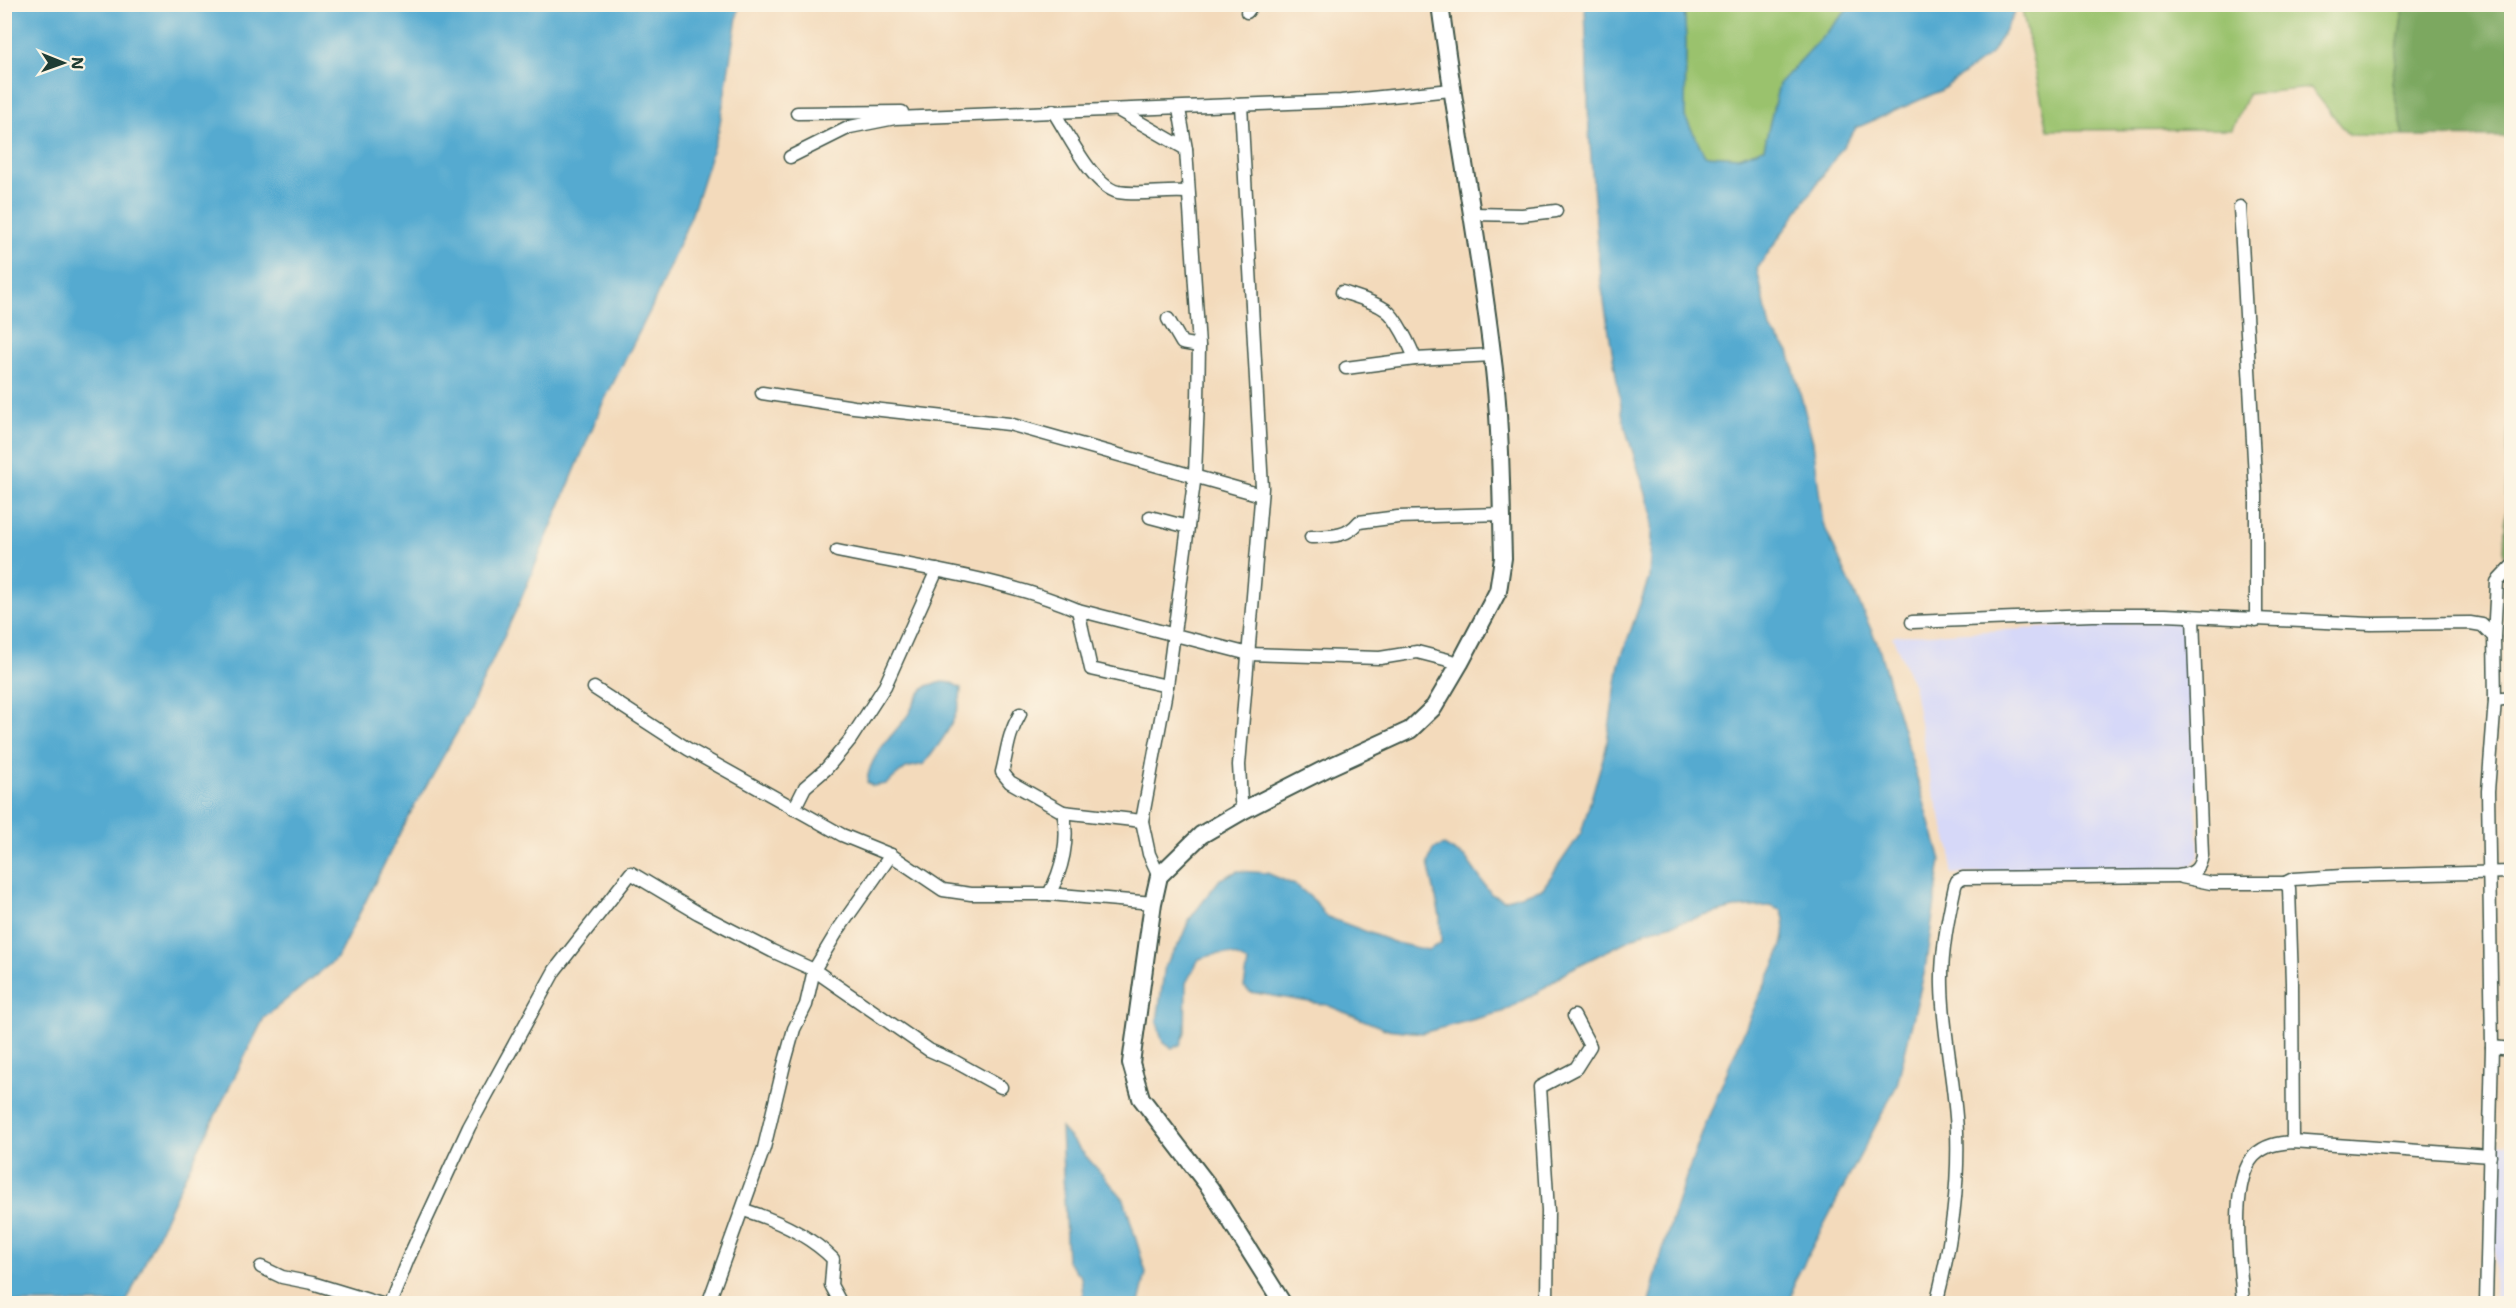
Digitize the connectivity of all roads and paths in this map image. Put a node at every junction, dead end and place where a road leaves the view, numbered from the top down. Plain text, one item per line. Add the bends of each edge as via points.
1 (1440, 4) edge
2 (1451, 90) junction
3 (1241, 105) junction
4 (1179, 109) junction
5 (1118, 110) junction
6 (1053, 111) junction
7 (797, 113) dead end
8 (948, 117) junction
9 (1186, 149) junction
10 (790, 157) dead end
11 (1187, 192) junction
12 (2240, 207) dead end
13 (1556, 212) dead end
14 (1473, 214) junction
15 (1342, 292) dead end
16 (1168, 319) dead end
17 (1198, 345) junction
18 (1493, 355) junction
19 (1415, 359) junction
20 (1346, 368) dead end
21 (762, 393) dead end
22 (1195, 475) junction
23 (1261, 495) junction
24 (1502, 514) junction
25 (1150, 517) dead end
26 (1188, 527) junction
27 (1311, 537) dead end
28 (837, 551) dead end
29 (2511, 566) edge
30 (937, 570) junction
31 (1078, 610) junction
32 (2193, 617) junction
33 (2256, 620) junction
34 (1912, 622) dead end
35 (1173, 633) junction
36 (2493, 637) junction
37 (1249, 654) junction
38 (1460, 663) junction
39 (1167, 686) junction
40 (594, 688) dead end
41 (2511, 698) edge
42 (2495, 700) junction
43 (1020, 714) dead end
44 (794, 809) junction
45 (1244, 810) junction
46 (1063, 813) junction
47 (1142, 822) junction
48 (891, 855) junction
49 (2491, 872) junction
50 (2511, 872) edge
51 (1159, 876) junction
52 (2178, 876) junction
53 (2285, 883) junction
54 (1049, 894) junction
55 (1152, 903) junction
56 (814, 970) junction
57 (1574, 1016) dead end
58 (2492, 1047) junction
59 (2511, 1048) edge
60 (1001, 1087) dead end
61 (2293, 1142) junction
62 (2490, 1156) junction
63 (744, 1210) junction
64 (261, 1267) dead end
65 (839, 1300) dead end
66 (381, 1304) edge
67 (390, 1304) edge
68 (708, 1304) edge
69 (1284, 1304) edge
70 (1547, 1304) edge
71 (1936, 1304) edge
72 (2243, 1304) edge
73 (2486, 1304) edge

1 - 2 main road
2 - 3 street via 1341,101
2 - 14 main road
3 - 4 street
3 - 23 street
4 - 5 street
4 - 9 street
5 - 6 street
5 - 9 street
6 - 8 street
6 - 11 street via 1092,175 1116,192
7 - 8 street via 896,111
8 - 10 street via 895,118 850,126
9 - 11 street
11 - 17 street
12 - 33 street via 2256,495
13 - 14 street
14 - 18 main road
15 - 19 street via 1388,311
16 - 17 street via 1182,343
17 - 22 street
18 - 19 street
18 - 24 main road
19 - 20 street
21 - 22 street via 1009,424
22 - 23 street
22 - 26 street
23 - 37 street
24 - 27 street via 1398,517 1359,522 1352,532 1339,536
24 - 38 main road via 1503,558 1498,591
25 - 26 street
26 - 35 street
28 - 30 street
29 - 36 street via 2497,582
30 - 31 street via 1052,599
30 - 44 street via 885,686 850,740 805,787
31 - 35 street
31 - 39 street via 1091,669
32 - 33 street
32 - 34 street via 2092,615
32 - 52 street via 2202,855 2194,872
33 - 36 street via 2470,623 2482,625
35 - 37 street
35 - 39 street
36 - 42 street
37 - 38 street via 1380,658 1417,652
37 - 45 street via 1239,765
38 - 45 main road via 1434,707 1410,730
39 - 47 street
40 - 44 street via 688,749
41 - 42 street
42 - 49 street via 2488,791
43 - 46 street via 1006,744 1002,772 1010,782
44 - 48 street via 842,836
45 - 51 main road via 1201,835
46 - 47 street
46 - 54 street via 1066,823 1062,862
47 - 51 street
48 - 54 street via 943,890
48 - 56 street
49 - 50 street
49 - 53 street via 2342,876
49 - 58 street
51 - 55 main road
52 - 53 street via 2211,883
52 - 71 street via 1957,881 1942,986 1954,1088 1958,1185
53 - 61 street via 2290,898
54 - 55 street
55 - 69 main road via 1131,1063 1141,1098 1210,1188
56 - 60 street via 929,1050
56 - 63 street
56 - 67 street via 698,914 631,873 555,970 469,1127
57 - 70 street via 1590,1046 1576,1068 1540,1087 1548,1211
58 - 59 street
58 - 62 street
61 - 62 street
61 - 72 street via 2264,1148 2254,1156 2242,1179 2238,1248
62 - 73 street
63 - 65 street via 771,1219 820,1246 833,1258 831,1285
63 - 68 street
64 - 66 street via 282,1277

